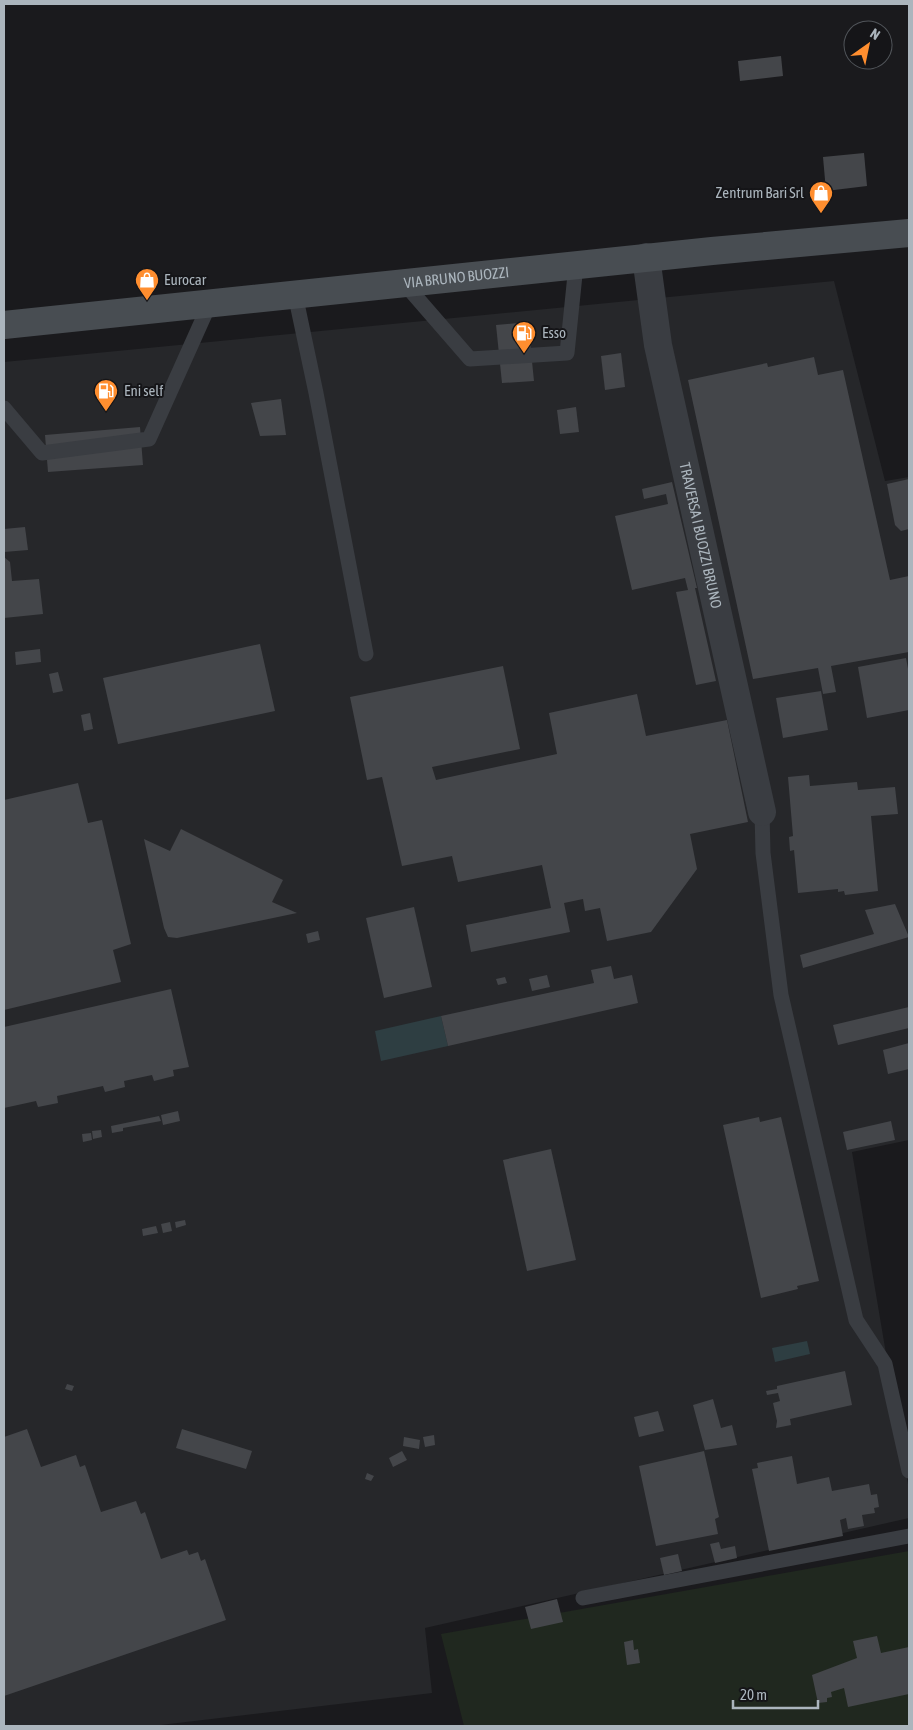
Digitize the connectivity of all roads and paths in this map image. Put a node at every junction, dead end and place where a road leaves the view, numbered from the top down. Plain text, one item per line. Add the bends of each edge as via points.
1 (909, 233) edge
2 (646, 257) junction
3 (576, 265) junction
4 (404, 283) junction
5 (295, 294) junction
6 (210, 303) junction
7 (4, 324) edge
8 (4, 408) edge
9 (366, 654) dead end
10 (762, 812) joint
11 (909, 1471) edge
12 (909, 1536) edge
13 (583, 1598) dead end

1 - 2 main road, VIA BRUNO BUOZZI
2 - 3 main road, VIA BRUNO BUOZZI
2 - 10 street, TRAVERSA I BUOZZI BRUNO via 658,346
3 - 4 main road, VIA BRUNO BUOZZI
3 - 4 lane via 567,352 470,359
4 - 5 main road, VIA BRUNO BUOZZI
5 - 6 main road, VIA BRUNO BUOZZI
5 - 9 lane
6 - 7 main road, VIA BRUNO BUOZZI
6 - 8 lane via 149,439 42,453
10 - 11 lane via 762,853 783,1004 856,1320 885,1364
12 - 13 lane

